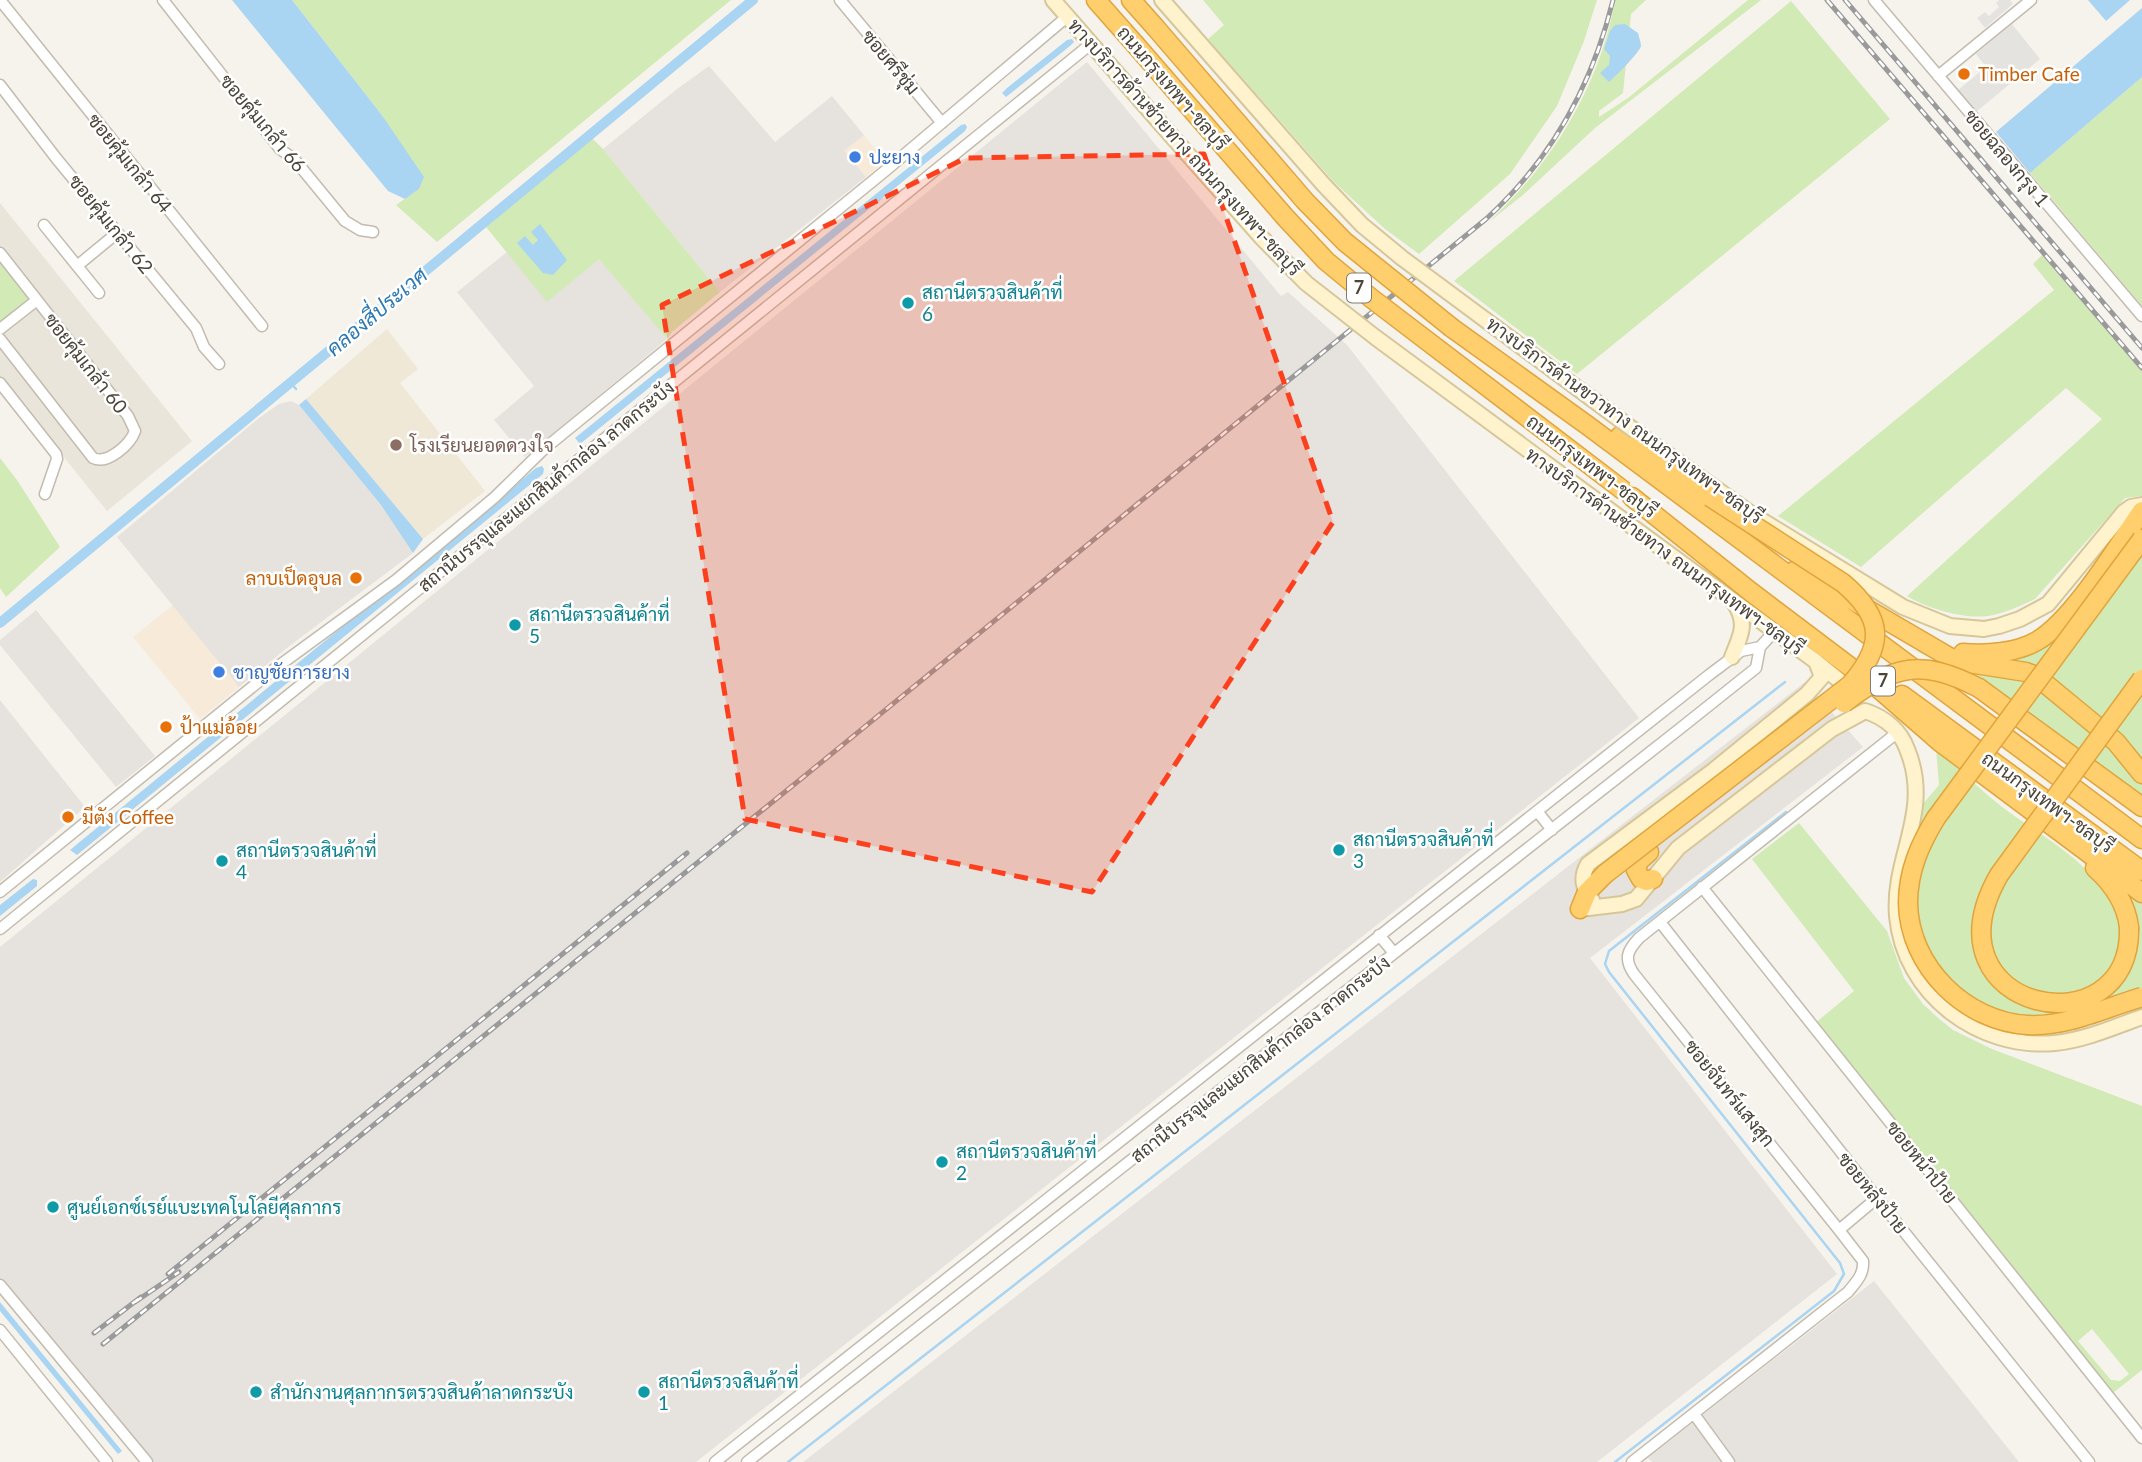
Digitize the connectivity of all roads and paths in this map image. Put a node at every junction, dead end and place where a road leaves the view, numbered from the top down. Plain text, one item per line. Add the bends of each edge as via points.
1 (0, 0) edge
2 (163, 0) edge
3 (840, 0) edge
4 (1053, 0) edge
5 (1096, 0) edge
6 (1131, 0) edge
7 (1162, 0) edge
8 (1891, 0) edge
9 (2031, 0) edge
10 (1877, 4) edge
11 (1068, 16) junction
12 (1092, 43) junction
13 (1938, 76) junction
14 (0, 85) edge
15 (942, 123) junction
16 (44, 225) dead end
17 (373, 232) dead end
18 (117, 233) junction
19 (0, 253) edge
20 (77, 266) junction
21 (99, 293) dead end
22 (37, 300) junction
23 (2142, 316) edge
24 (261, 326) dead end
25 (0, 330) edge
26 (0, 339) edge
27 (1501, 363) junction
28 (219, 365) dead end
29 (0, 383) edge
30 (45, 494) dead end
31 (1628, 494) junction
32 (2142, 505) edge
33 (2142, 512) edge
34 (2142, 539) edge
35 (1768, 561) junction
36 (1732, 599) junction
37 (1774, 632) junction
38 (1760, 647) junction
39 (1936, 647) junction
40 (1732, 657) junction
41 (1814, 660) junction
42 (2142, 679) edge
43 (1848, 719) junction
44 (1898, 732) junction
45 (1957, 755) junction
46 (2142, 774) edge
47 (2142, 807) edge
48 (1537, 811) junction
49 (1552, 830) junction
50 (2142, 839) edge
51 (2142, 871) edge
52 (1653, 879) junction
53 (1702, 887) junction
54 (0, 892) edge
55 (2142, 893) edge
56 (1584, 900) junction
57 (1660, 922) junction
58 (0, 929) edge
59 (1380, 935) junction
60 (1394, 953) junction
61 (2142, 997) edge
62 (2142, 1017) edge
63 (1877, 1198) junction
64 (1839, 1230) junction
65 (0, 1285) edge
66 (0, 1330) edge
67 (1694, 1414) junction
68 (2142, 1438) edge
69 (107, 1462) edge
70 (147, 1462) edge
71 (715, 1462) edge
72 (747, 1462) edge
73 (1632, 1462) edge
74 (1729, 1462) edge
75 (2089, 1462) edge

1 - 24 street, ซอยคุ้มเกล้า 64
2 - 17 street, ซอยคุ้มเกล้า 66 via 277,146 294,159 345,221
3 - 15 street, ซอยศรีชุ่ม
4 - 11 main road, ทางบริการด้านซ้ายทาง ถนนกรุงเทพฯ-ชลบุรี
5 - 31 highway, ถนนกรุงเทพฯ-ชลบุรี / 7, bridge via 1326,261
6 - 27 highway, ถนนกรุงเทพฯ-ชลบุรี / 7, bridge via 1345,242
7 - 32 main road, ทางบริการด้านขวาทาง ถนนกรุงเทพฯ-ชลบุรี, bridge via 1322,184 1402,258 1765,522 1903,607 1950,626 1984,629 2020,619 2056,597 2124,512
8 - 10 street
9 - 13 street
10 - 13 street, ซอยฉลองกรุง 1
11 - 12 main road, ทางบริการด้านซ้ายทาง ถนนกรุงเทพฯ-ชลบุรี
11 - 15 street, สถานีบรรจุและแยกสินค้ากล่อง ลาดกระบัง
12 - 36 main road, ทางบริการด้านซ้ายทาง ถนนกรุงเทพฯ-ชลบุรี, bridge via 1306,283
12 - 58 street, สถานีบรรจุและแยกสินค้ากล่อง ลาดกระบัง
13 - 23 street, ซอยฉลองกรุง 1
14 - 18 street, ซอยคุ้มเกล้า 62
15 - 54 street, สถานีบรรจุและแยกสินค้ากล่อง ลาดกระบัง via 552,442 396,580 272,670
16 - 20 street
18 - 20 street
18 - 28 street, ซอยคุ้มเกล้า 62 via 196,328
19 - 22 street, ซอยคุ้มเกล้า 60
20 - 21 street
22 - 25 street, ซอยคุ้มเกล้า 60
22 - 26 street, ซอยคุ้มเกล้า 60 via 128,416 135,431 132,438 108,459 93,458
27 - 35 highway, ถนนกรุงเทพฯ-ชลบุรี / 7
27 - 56 highway, bridge via 1574,404 1843,583 1861,599 1875,626 1875,648 1850,685 1605,874
29 - 30 street via 56,454
31 - 45 highway
31 - 51 highway, ถนนกรุงเทพฯ-ชลบุรี / 7
33 - 39 highway via 2090,586 2037,641 2004,652 1977,654
34 - 61 highway, bridge via 1936,818 1914,861 1908,903 1917,942 1932,971 1984,1015 2020,1025 2052,1024
35 - 39 highway via 1821,582
35 - 50 highway, ถนนกรุงเทพฯ-ชลบุรี / 7
36 - 37 main road, ทางบริการด้านซ้ายทาง ถนนกรุงเทพฯ-ชลบุรี
36 - 40 main road via 1743,628
37 - 38 street
37 - 41 main road, ทางบริการด้านซ้ายทาง ถนนกรุงเทพฯ-ชลบุรี
38 - 40 street, สถานีบรรจุและแยกสินค้ากล่อง ลาดกระบัง
38 - 49 street, สถานีบรรจุและแยกสินค้ากล่อง ลาดกระบัง via 1756,668
39 - 46 highway via 1956,661 2036,676 2116,741
40 - 48 street, สถานีบรรจุและแยกสินค้ากล่อง ลาดกระบัง
41 - 43 main road, ทางบริการด้านซ้ายทาง ถนนกรุงเทพฯ-ชลบุรี via 1854,699 1856,706
41 - 56 main road via 1822,672 1818,683 1714,770 1588,864 1583,873
42 - 45 highway, bridge via 1999,875 1981,924 1985,954 1997,976 2016,993 2055,1004 2085,999 2111,980 2129,947 2124,906 2104,876 1997,793
43 - 44 main road via 1865,711 1878,715
43 - 52 main road via 1678,848
44 - 53 street, ซอยจันทร์แสงสุก
44 - 62 main road via 1912,760 1917,797 1897,918 1907,954 1926,988 1960,1020 2016,1042 2068,1041
45 - 55 highway
47 - 52 highway, bridge via 1979,688 1953,674 1926,668 1894,672 1867,686 1649,852 1636,870 1641,879
48 - 49 street
48 - 59 street, สถานีบรรจุและแยกสินค้ากล่อง ลาดกระบัง
49 - 60 street, สถานีบรรจุและแยกสินค้ากล่อง ลาดกระบัง
52 - 56 main road via 1636,899 1622,904 1601,907
53 - 57 street, ซอยจันทร์แสงสุก
53 - 68 street, ซอยหน้าป้าย
57 - 63 street, ซอยหลังป้าย
57 - 64 street, ซอยจันทร์แสงสุก via 1630,948 1630,968
59 - 60 street
59 - 71 street, สถานีบรรจุและแยกสินค้ากล่อง ลาดกระบัง
60 - 72 street, สถานีบรรจุและแยกสินค้ากล่อง ลาดกระบัง
63 - 64 street
63 - 75 street, ซอยหลังป้าย
64 - 67 street, ซอยจันทร์แสงสุก via 1863,1262 1861,1276 1848,1292
65 - 70 street
66 - 69 street
67 - 73 street, ซอยจันทร์แสงสุก
67 - 74 street

